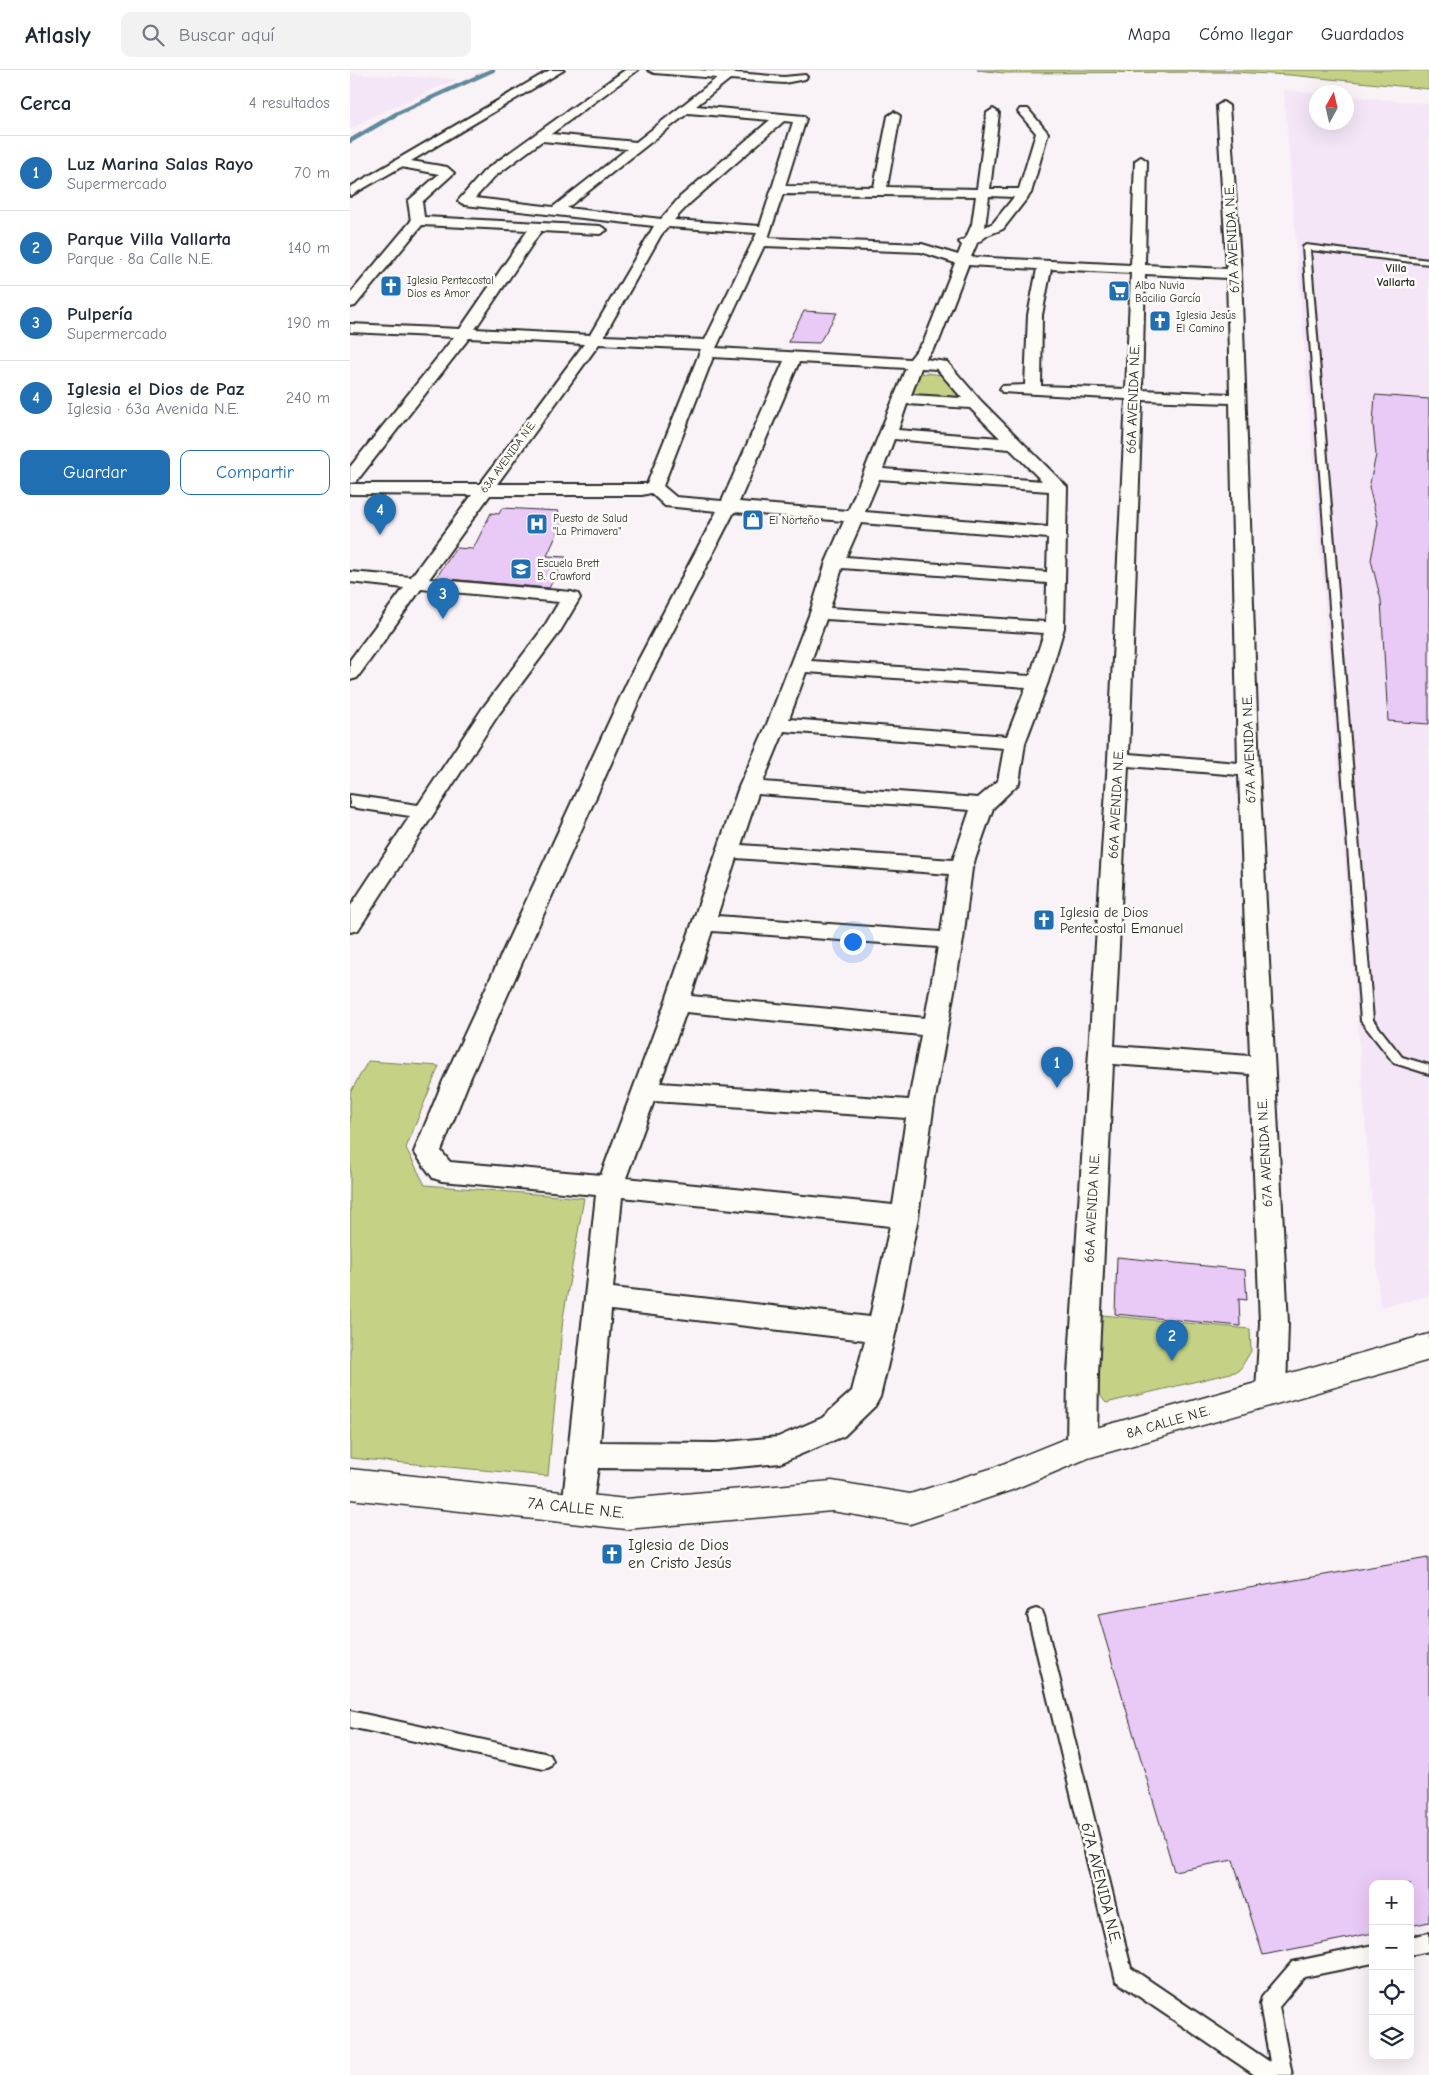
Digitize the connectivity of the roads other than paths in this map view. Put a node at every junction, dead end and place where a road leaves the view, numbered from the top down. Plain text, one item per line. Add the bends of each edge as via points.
1 (558, 70) edge
2 (632, 70) edge
3 (654, 70) edge
4 (726, 76) junction
5 (801, 76) dead end
6 (1223, 106) dead end
7 (687, 109) junction
8 (993, 112) dead end
9 (1024, 112) dead end
10 (894, 116) dead end
11 (780, 118) junction
12 (539, 137) junction
13 (638, 146) junction
14 (1141, 160) dead end
15 (398, 163) junction
16 (777, 190) junction
17 (880, 191) junction
18 (350, 192) edge
19 (983, 192) junction
20 (1024, 193) junction
21 (557, 210) junction
22 (418, 222) junction
23 (537, 227) junction
24 (660, 228) junction
25 (762, 236) junction
26 (922, 248) junction
27 (969, 254) junction
28 (1429, 262) edge
29 (1045, 266) junction
30 (1137, 271) junction
31 (1234, 274) junction
32 (350, 303) edge
33 (350, 328) edge
34 (465, 333) junction
35 (595, 339) junction
36 (931, 341) junction
37 (709, 349) junction
38 (793, 358) junction
39 (915, 363) junction
40 (942, 365) junction
41 (1008, 389) dead end
42 (1033, 390) junction
43 (1134, 395) junction
44 (900, 399) junction
45 (1239, 399) junction
46 (975, 404) junction
47 (887, 434) junction
48 (1013, 444) junction
49 (873, 473) junction
50 (350, 478) edge
51 (654, 487) junction
52 (1058, 487) junction
53 (350, 489) edge
54 (485, 489) junction
55 (728, 507) junction
56 (855, 516) junction
57 (1056, 533) junction
58 (835, 562) junction
59 (350, 577) edge
60 (1057, 578) junction
61 (418, 583) junction
62 (819, 613) junction
63 (1055, 628) junction
64 (799, 666) junction
65 (350, 674) edge
66 (1038, 682) junction
67 (777, 724) junction
68 (1015, 743) junction
69 (1118, 759) junction
70 (1249, 770) junction
71 (750, 787) junction
72 (350, 801) edge
73 (983, 805) junction
74 (424, 812) junction
75 (728, 850) junction
76 (961, 868) junction
77 (703, 923) junction
78 (350, 925) edge
79 (951, 940) junction
80 (678, 1003) junction
81 (936, 1028) junction
82 (1102, 1054) junction
83 (1261, 1066) junction
84 (1429, 1070) edge
85 (644, 1091) junction
86 (920, 1110) junction
87 (610, 1186) junction
88 (905, 1217) junction
89 (598, 1297) junction
90 (882, 1330) junction
91 (1429, 1347) edge
92 (1271, 1391) junction
93 (1082, 1446) junction
94 (584, 1455) junction
95 (350, 1484) edge
96 (576, 1509) junction
97 (910, 1509) joint
98 (1036, 1616) dead end
99 (350, 1719) edge
100 (544, 1761) dead end
101 (1429, 1942) edge
102 (1414, 1945) edge
103 (1369, 1955) edge
104 (1272, 2075) edge
105 (1282, 2075) edge

1 - 15 street
2 - 12 street
3 - 4 street
4 - 5 street via 784,80
4 - 7 street
6 - 31 street, 67A AVENIDA N.E.
7 - 11 street
7 - 13 street
8 - 19 street
9 - 20 street via 1042,133
10 - 17 street
11 - 16 street via 800,119
11 - 24 street, 63A AVENIDA N.E. via 685,200
12 - 13 street
12 - 21 street via 489,174 465,200
13 - 21 street
14 - 30 street, 66A AVENIDA N.E.
15 - 18 street
15 - 22 street via 448,173 415,201
16 - 17 street
16 - 25 street
17 - 19 street
19 - 20 street
19 - 27 street via 979,224
20 - 27 street via 998,226 983,232
21 - 24 street
22 - 23 street
22 - 32 street
23 - 24 street
23 - 34 street
24 - 25 street
24 - 35 street, 63A AVENIDA N.E.
25 - 26 street
25 - 37 street
26 - 27 street
26 - 27 street via 956,245
27 - 29 street via 987,262
27 - 36 street
28 - 84 lane via 1306,247 1368,1021 1398,1060
29 - 30 street
29 - 42 street via 1035,315
30 - 31 street
30 - 43 street, 66A AVENIDA N.E.
31 - 45 street, 67A AVENIDA N.E.
33 - 34 street
34 - 35 street
34 - 50 street
35 - 37 street
35 - 54 street, 63A AVENIDA N.E.
36 - 39 street
36 - 40 street
37 - 38 street
37 - 51 street
38 - 39 street
38 - 55 street
39 - 40 street
39 - 44 street
40 - 46 street
41 - 42 street
42 - 43 street
43 - 45 street
43 - 69 street, 66A AVENIDA N.E.
44 - 46 street
44 - 47 street
45 - 70 street, 67A AVENIDA N.E.
46 - 48 street
47 - 48 street
47 - 49 street
48 - 52 street
49 - 52 street
49 - 56 street
51 - 54 street via 642,490
51 - 55 street via 671,502
52 - 57 street
53 - 54 street
54 - 61 street, 63A AVENIDA N.E.
55 - 56 street
55 - 87 street via 641,674 426,1152 442,1171
56 - 57 street
56 - 58 street
57 - 60 street
58 - 60 street
58 - 62 street
59 - 61 street
60 - 63 street
61 - 65 street, 63A AVENIDA N.E.
61 - 74 street via 571,598
62 - 63 street
62 - 64 street
63 - 66 street
64 - 66 street
64 - 67 street
66 - 68 street
67 - 68 street
67 - 71 street
68 - 73 street via 1008,783
69 - 70 street
69 - 82 street, 66A AVENIDA N.E.
70 - 83 street, 67A AVENIDA N.E.
71 - 73 street
71 - 75 street
72 - 74 street
73 - 76 street
74 - 78 street
75 - 76 street
75 - 77 street
76 - 79 street
77 - 79 street
77 - 80 street
79 - 81 street
80 - 81 street
80 - 85 street
81 - 86 street
82 - 83 street
82 - 93 street, 66A AVENIDA N.E. via 1083,1374
83 - 92 street, 67A AVENIDA N.E. via 1274,1323
85 - 86 street
85 - 87 street
86 - 88 street
87 - 88 street
87 - 89 street
88 - 90 street
89 - 90 street
89 - 94 street
90 - 94 street via 865,1398 833,1427 780,1450 716,1456
91 - 92 street, 8A CALLE N.E.
92 - 93 street, 8A CALLE N.E.
93 - 97 street, 8A CALLE N.E. via 1000,1480
94 - 96 street
95 - 96 street, 7A CALLE N.E.
96 - 97 street, 7A CALLE N.E. via 626,1514 832,1496
98 - 104 lane, 67A AVENIDA N.E. via 1123,1974
99 - 100 lane
101 - 102 lane
103 - 105 lane via 1299,1969 1269,2004

